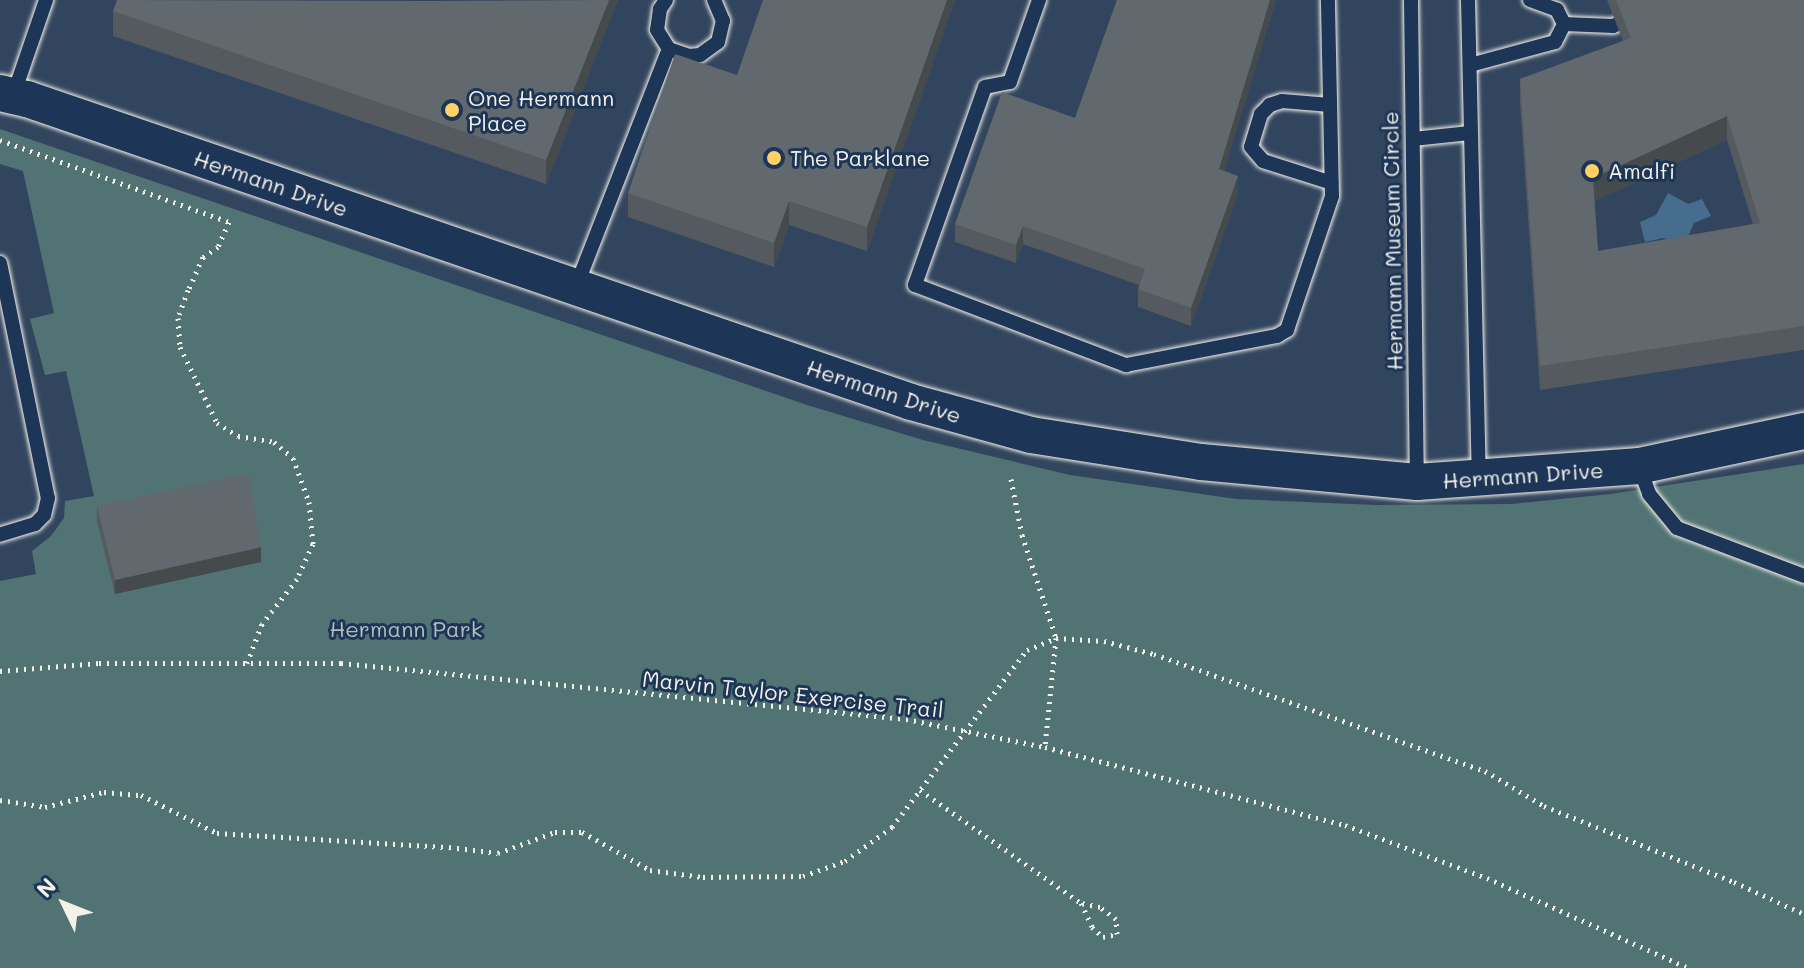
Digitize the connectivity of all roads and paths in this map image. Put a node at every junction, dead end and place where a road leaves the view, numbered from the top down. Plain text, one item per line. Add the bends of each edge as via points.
1 (46, 0) edge
2 (666, 0) edge
3 (714, 0) edge
4 (1039, 0) edge
5 (1328, 0) edge
6 (1411, 0) edge
7 (1468, 0) edge
8 (1530, 0) edge
9 (1651, 10) edge
10 (1564, 24) junction
11 (669, 49) junction
12 (1470, 65) junction
13 (7, 95) edge
14 (1330, 105) junction
15 (1470, 133) junction
16 (1413, 139) junction
17 (0, 140) edge
18 (1332, 183) junction
19 (0, 263) edge
20 (576, 287) junction
21 (1804, 431) edge
22 (1639, 466) junction
23 (1479, 478) junction
24 (1011, 479) dead end
25 (1417, 482) junction
26 (0, 535) edge
27 (1804, 576) edge
28 (1056, 638) junction
29 (247, 663) junction
30 (0, 671) edge
31 (965, 731) junction
32 (1045, 747) junction
33 (920, 790) junction
34 (0, 800) edge
35 (1081, 903) junction
36 (1804, 914) edge
37 (1688, 968) edge

1 - 13 lane
2 - 11 lane via 657,30
3 - 11 lane via 723,21 718,42 700,55
4 - 18 lane via 1010,82 985,87 915,285 1126,365 1277,336 1287,330 1329,209
5 - 14 lane
6 - 16 lane, Hermann Museum Circle
7 - 12 lane
8 - 10 lane via 1557,10
9 - 10 lane via 1613,26
10 - 12 lane via 1555,42
11 - 20 lane
12 - 15 lane
13 - 20 street, Hermann Drive
14 - 18 lane
14 - 18 lane via 1270,105 1261,114 1251,147 1263,161
15 - 16 lane
15 - 23 lane
16 - 25 lane, Hermann Museum Circle
17 - 29 path via 229,222 218,247 203,257 188,290 178,318 180,347 217,423 238,436 274,442 293,458 309,502 313,544 297,579 262,624
19 - 26 lane via 48,498 44,515 35,524
20 - 25 street, Hermann Drive via 911,402 1031,435 1201,462
21 - 22 street, Hermann Drive
22 - 23 street, Hermann Drive
22 - 27 lane via 1649,494 1677,528
23 - 25 street, Hermann Drive
24 - 28 path via 1022,535
28 - 31 path via 1027,650
28 - 32 path
28 - 36 path via 1104,641 1154,654 1485,771 1544,806
29 - 30 path, Marvin Taylor Exercise Trail via 99,663
29 - 31 path, Marvin Taylor Exercise Trail via 341,663 906,719
31 - 32 path, Marvin Taylor Exercise Trail
31 - 33 path
32 - 37 path, Marvin Taylor Exercise Trail via 1345,825 1487,878
33 - 34 path via 892,827 845,861 803,876 703,877 650,870 582,832 555,832 498,853 217,833 141,795 104,792 45,807
33 - 35 path
35 - 35 path via 1103,937 1117,934 1116,919 1100,907

